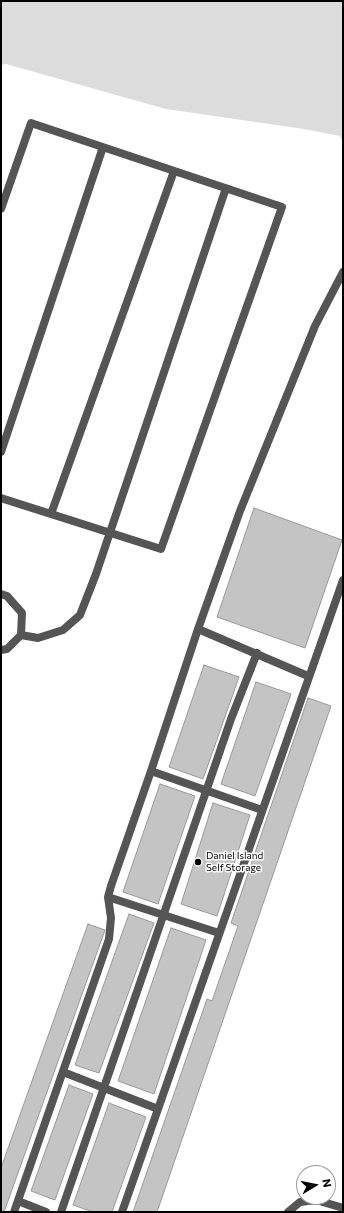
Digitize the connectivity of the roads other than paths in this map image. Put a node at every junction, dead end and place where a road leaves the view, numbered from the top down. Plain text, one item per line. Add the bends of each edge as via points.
1 (103, 147) junction
2 (174, 170) junction
3 (226, 188) junction
4 (1, 209) edge
5 (343, 272) edge
6 (1, 452) edge
7 (1, 498) edge
8 (51, 514) junction
9 (110, 533) junction
10 (343, 580) edge
11 (1, 594) edge
12 (198, 628) junction
13 (21, 635) junction
14 (1, 650) edge
15 (257, 653) junction
16 (308, 676) junction
17 (151, 771) junction
18 (207, 791) junction
19 (262, 810) junction
20 (108, 897) junction
21 (164, 915) junction
22 (219, 933) junction
23 (63, 1072) junction
24 (105, 1088) junction
25 (158, 1109) junction
26 (18, 1201) junction
27 (343, 1208) edge
28 (14, 1212) edge
29 (46, 1212) edge
30 (61, 1212) edge
31 (122, 1212) edge
32 (288, 1212) edge

1 - 2 street
1 - 4 street via 31,123
1 - 6 street
2 - 3 street
2 - 8 street
3 - 9 street
3 - 9 street via 282,207 161,549
5 - 12 street via 312,333 240,511
7 - 8 street
8 - 9 street
9 - 13 street via 80,615 62,630 38,638
10 - 16 street
11 - 13 street via 7,596 22,613
12 - 15 street
12 - 17 street
13 - 14 street via 7,649
15 - 16 street
15 - 18 street
16 - 19 street
17 - 18 street
17 - 20 street
18 - 19 street
18 - 21 street
19 - 22 street
20 - 21 street
20 - 23 street via 111,918 109,939
21 - 22 street
21 - 24 street
22 - 25 street
23 - 24 street
23 - 26 street
24 - 25 street
24 - 30 street
25 - 31 street
26 - 28 street
26 - 29 street
27 - 32 street via 316,1200 300,1202

